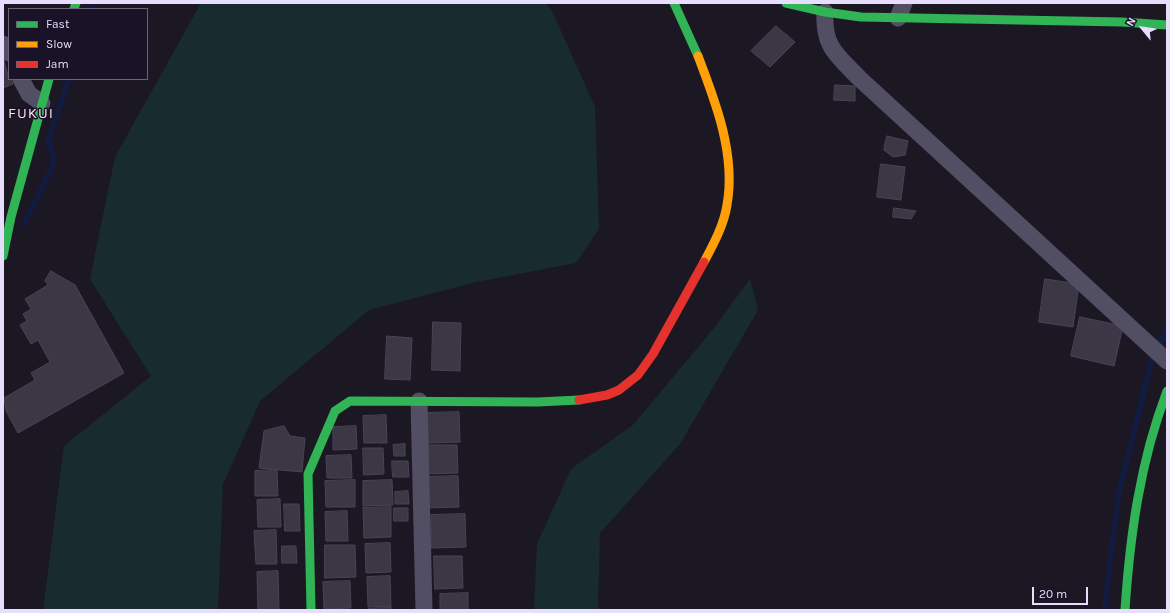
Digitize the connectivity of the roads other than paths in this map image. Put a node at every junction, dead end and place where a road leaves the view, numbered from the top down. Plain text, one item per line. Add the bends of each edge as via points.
1 (674, 3) edge
2 (786, 3) edge
3 (901, 10) edge
4 (825, 12) junction
5 (1167, 25) edge
6 (22, 80) edge
7 (50, 80) edge
8 (42, 103) junction
9 (3, 256) edge
10 (1158, 353) edge
11 (1167, 391) edge
12 (419, 401) junction
13 (311, 610) edge
14 (424, 610) edge
15 (1125, 610) edge

1 - 12 street via 700,60 724,137 731,179 727,206 715,240 652,357 627,387 607,395 555,402
2 - 4 street
3 - 4 street via 861,17
3 - 5 street
4 - 10 street via 826,38 834,52 859,78
6 - 8 street via 29,94
7 - 8 street
8 - 9 street
11 - 15 street via 1146,455 1136,497
12 - 13 street via 350,401 335,411 308,474
12 - 14 street

